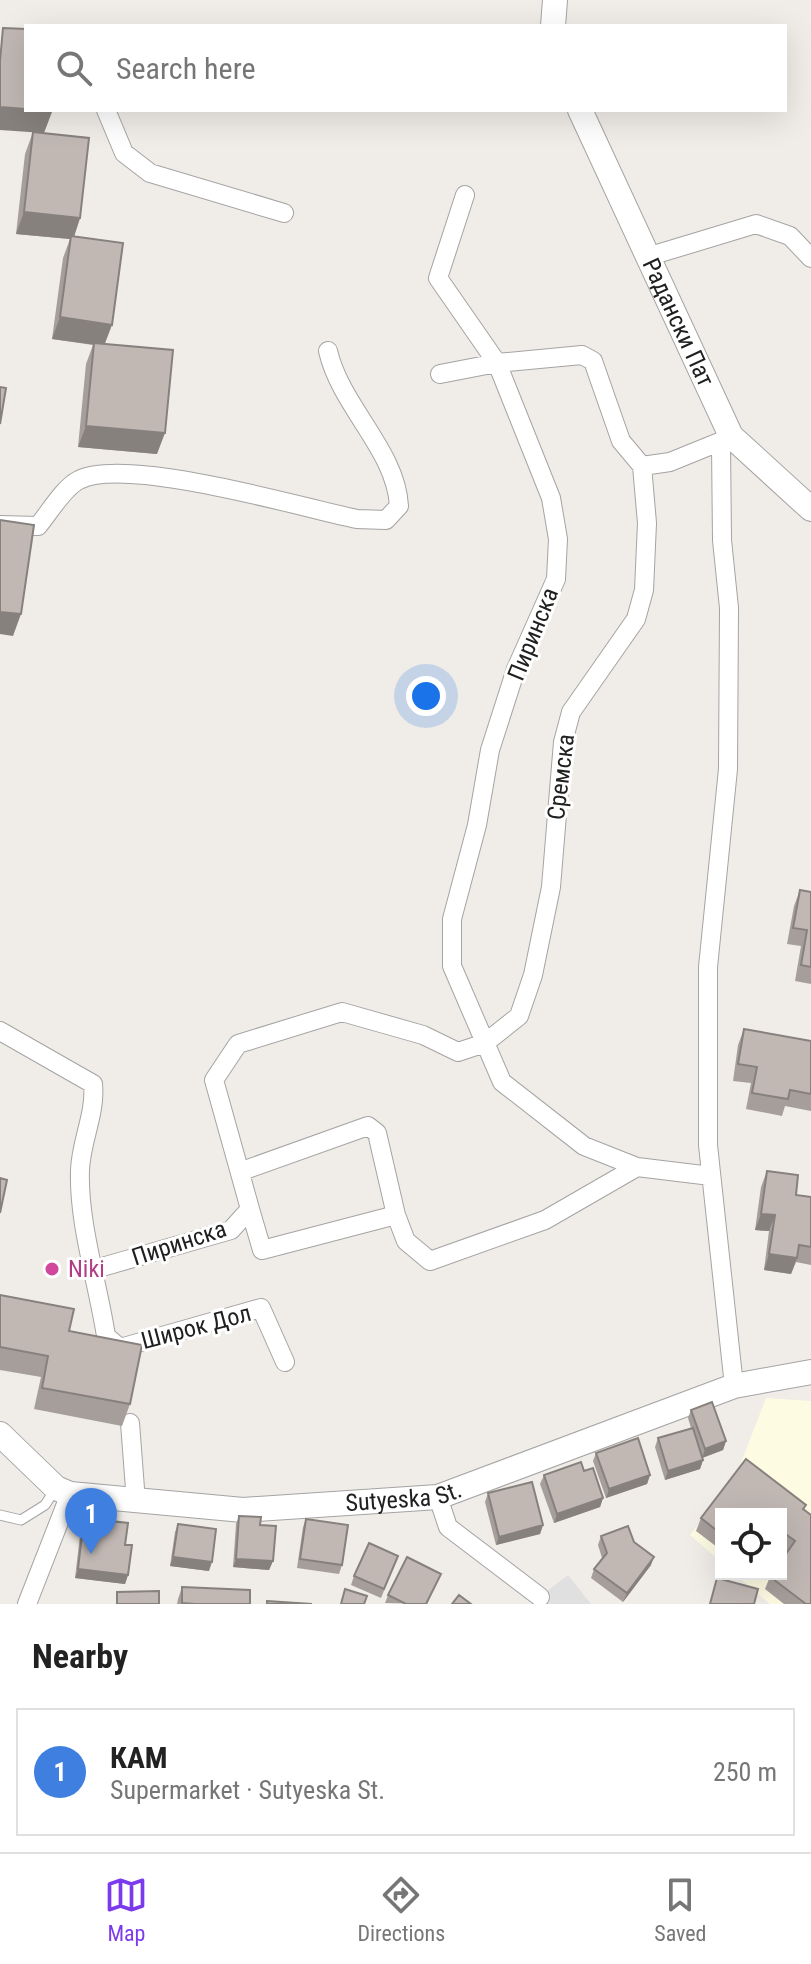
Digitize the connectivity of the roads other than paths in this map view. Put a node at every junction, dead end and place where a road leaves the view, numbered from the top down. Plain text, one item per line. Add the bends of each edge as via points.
1 (555, 0) edge
2 (553, 24) edge
3 (107, 112) edge
4 (581, 112) edge
5 (465, 195) dead end
6 (284, 213) dead end
7 (650, 256) junction
8 (811, 258) edge
9 (328, 351) dead end
10 (497, 363) junction
11 (440, 374) dead end
12 (726, 440) junction
13 (642, 466) junction
14 (811, 509) edge
15 (0, 525) edge
16 (0, 1031) edge
17 (485, 1043) junction
18 (637, 1167) junction
19 (242, 1171) junction
20 (711, 1176) junction
21 (250, 1209) junction
22 (396, 1215) junction
23 (95, 1269) junction
24 (285, 1362) dead end
25 (811, 1372) edge
26 (734, 1386) junction
27 (130, 1423) edge
28 (0, 1434) edge
29 (63, 1491) junction
30 (438, 1497) junction
31 (136, 1502) junction
32 (0, 1515) edge
33 (540, 1597) dead end
34 (27, 1604) edge

1 - 2 street
3 - 6 street via 124,153 150,173
4 - 7 street, Радански Пат
5 - 10 street, Пиринска via 438,278
7 - 8 street via 756,224 790,236
7 - 12 street, Радански Пат
9 - 15 street via 334,379 398,484 399,506 386,520 114,473 77,480 38,526
10 - 11 street
10 - 13 street via 582,355 593,361 621,441
10 - 17 street, Пиринска via 551,498 558,539 556,579 516,669 490,750 452,919 452,966
12 - 13 street via 670,462
12 - 14 street, Радански Пат
12 - 20 street via 722,540 729,608 728,769 708,967
13 - 17 street, Сремска via 647,523 644,590 636,619 571,712 563,742 551,887 533,975 519,1016
16 - 23 street, Широк Дол via 93,1084 95,1104 80,1165 80,1192
17 - 18 street, Пиринска via 502,1082 584,1146
17 - 19 street, Пиринска via 458,1052 423,1035 342,1012 238,1044 214,1080
18 - 20 street, Пиринска
18 - 22 street via 545,1220 430,1261 406,1241
19 - 21 street, Пиринска
19 - 22 street via 368,1126 377,1133
20 - 26 street
21 - 22 street via 262,1250
21 - 23 street, Пиринска via 231,1230
23 - 24 street, Широк Дол via 106,1336 120,1348 261,1308
25 - 26 street, Sutyeska St.
26 - 30 street, Sutyeska St.
27 - 31 street
28 - 29 street
29 - 31 street, Sutyeska St.
29 - 32 lane via 21,1520
29 - 34 street
30 - 31 street, Sutyeska St. via 243,1510
30 - 33 street via 448,1527

